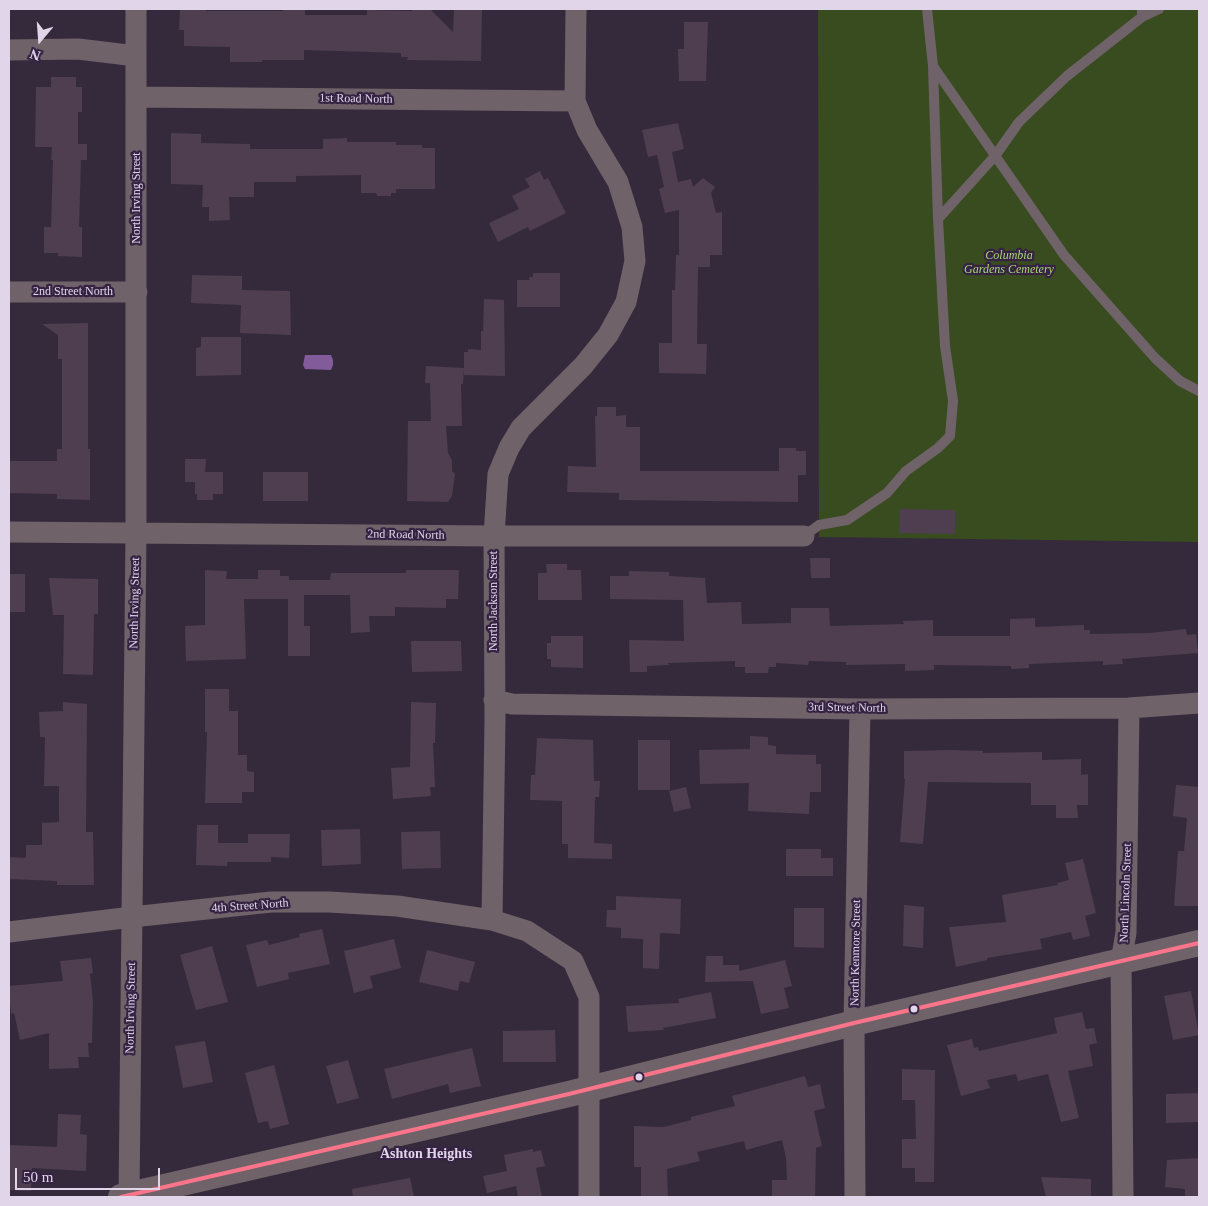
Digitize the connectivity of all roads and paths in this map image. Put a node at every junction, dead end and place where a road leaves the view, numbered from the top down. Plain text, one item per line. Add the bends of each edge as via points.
1 (136, 9) edge
2 (576, 9) edge
3 (927, 9) edge
4 (1159, 9) edge
5 (1142, 13) edge
6 (9, 50) edge
7 (136, 56) junction
8 (933, 66) junction
9 (136, 97) junction
10 (576, 101) junction
11 (995, 156) junction
12 (938, 219) junction
13 (9, 292) edge
14 (137, 292) junction
15 (1199, 391) edge
16 (9, 532) edge
17 (136, 533) junction
18 (494, 536) junction
19 (804, 536) joint
20 (494, 700) junction
21 (1199, 703) edge
22 (1130, 708) junction
23 (860, 709) junction
24 (132, 917) junction
25 (492, 920) junction
26 (9, 932) edge
27 (1199, 943) edge
28 (1121, 962) junction
29 (854, 1023) junction
30 (589, 1089) junction
31 (126, 1197) edge
32 (588, 1197) edge
33 (855, 1197) edge
34 (1123, 1197) edge

1 - 7 street, North Irving Street
2 - 10 street, North Jackson Street
3 - 8 lane
4 - 5 lane
5 - 11 lane via 1067,76 1019,122
6 - 7 street via 78,49
7 - 9 street, North Irving Street
8 - 11 lane
8 - 12 lane
9 - 10 street, 1st Road North
9 - 14 street, North Irving Street
10 - 18 street, North Jackson Street via 587,130 618,182 632,227 636,261 626,302 608,335 583,366 521,428 508,448 498,474
11 - 12 lane
11 - 15 lane via 1064,255 1155,358 1180,381
12 - 19 lane via 953,401 950,436 906,471 887,493 847,520 819,525
13 - 14 street, 2nd Street North
14 - 17 street, North Irving Street
16 - 17 street, 2nd Road North
17 - 18 street, 2nd Road North
17 - 24 street, North Irving Street
18 - 19 street, 2nd Road North
18 - 20 street, North Jackson Street
20 - 23 street, 3rd Street North via 512,704
20 - 25 street, North Jackson Street
21 - 22 street, 3rd Street North
22 - 23 street, 3rd Street North
22 - 28 street, North Lincoln Street via 1126,933
23 - 29 street, North Kenmore Street
24 - 25 street, 4th Street North via 271,902 328,902 398,906
24 - 26 street, 4th Street North
24 - 31 street, North Irving Street
25 - 30 street via 528,931 573,961 589,997
27 - 28 street
28 - 29 street
28 - 34 street, North Lincoln Street
29 - 30 street
29 - 33 street, North Kenmore Street
30 - 31 street
30 - 32 street

